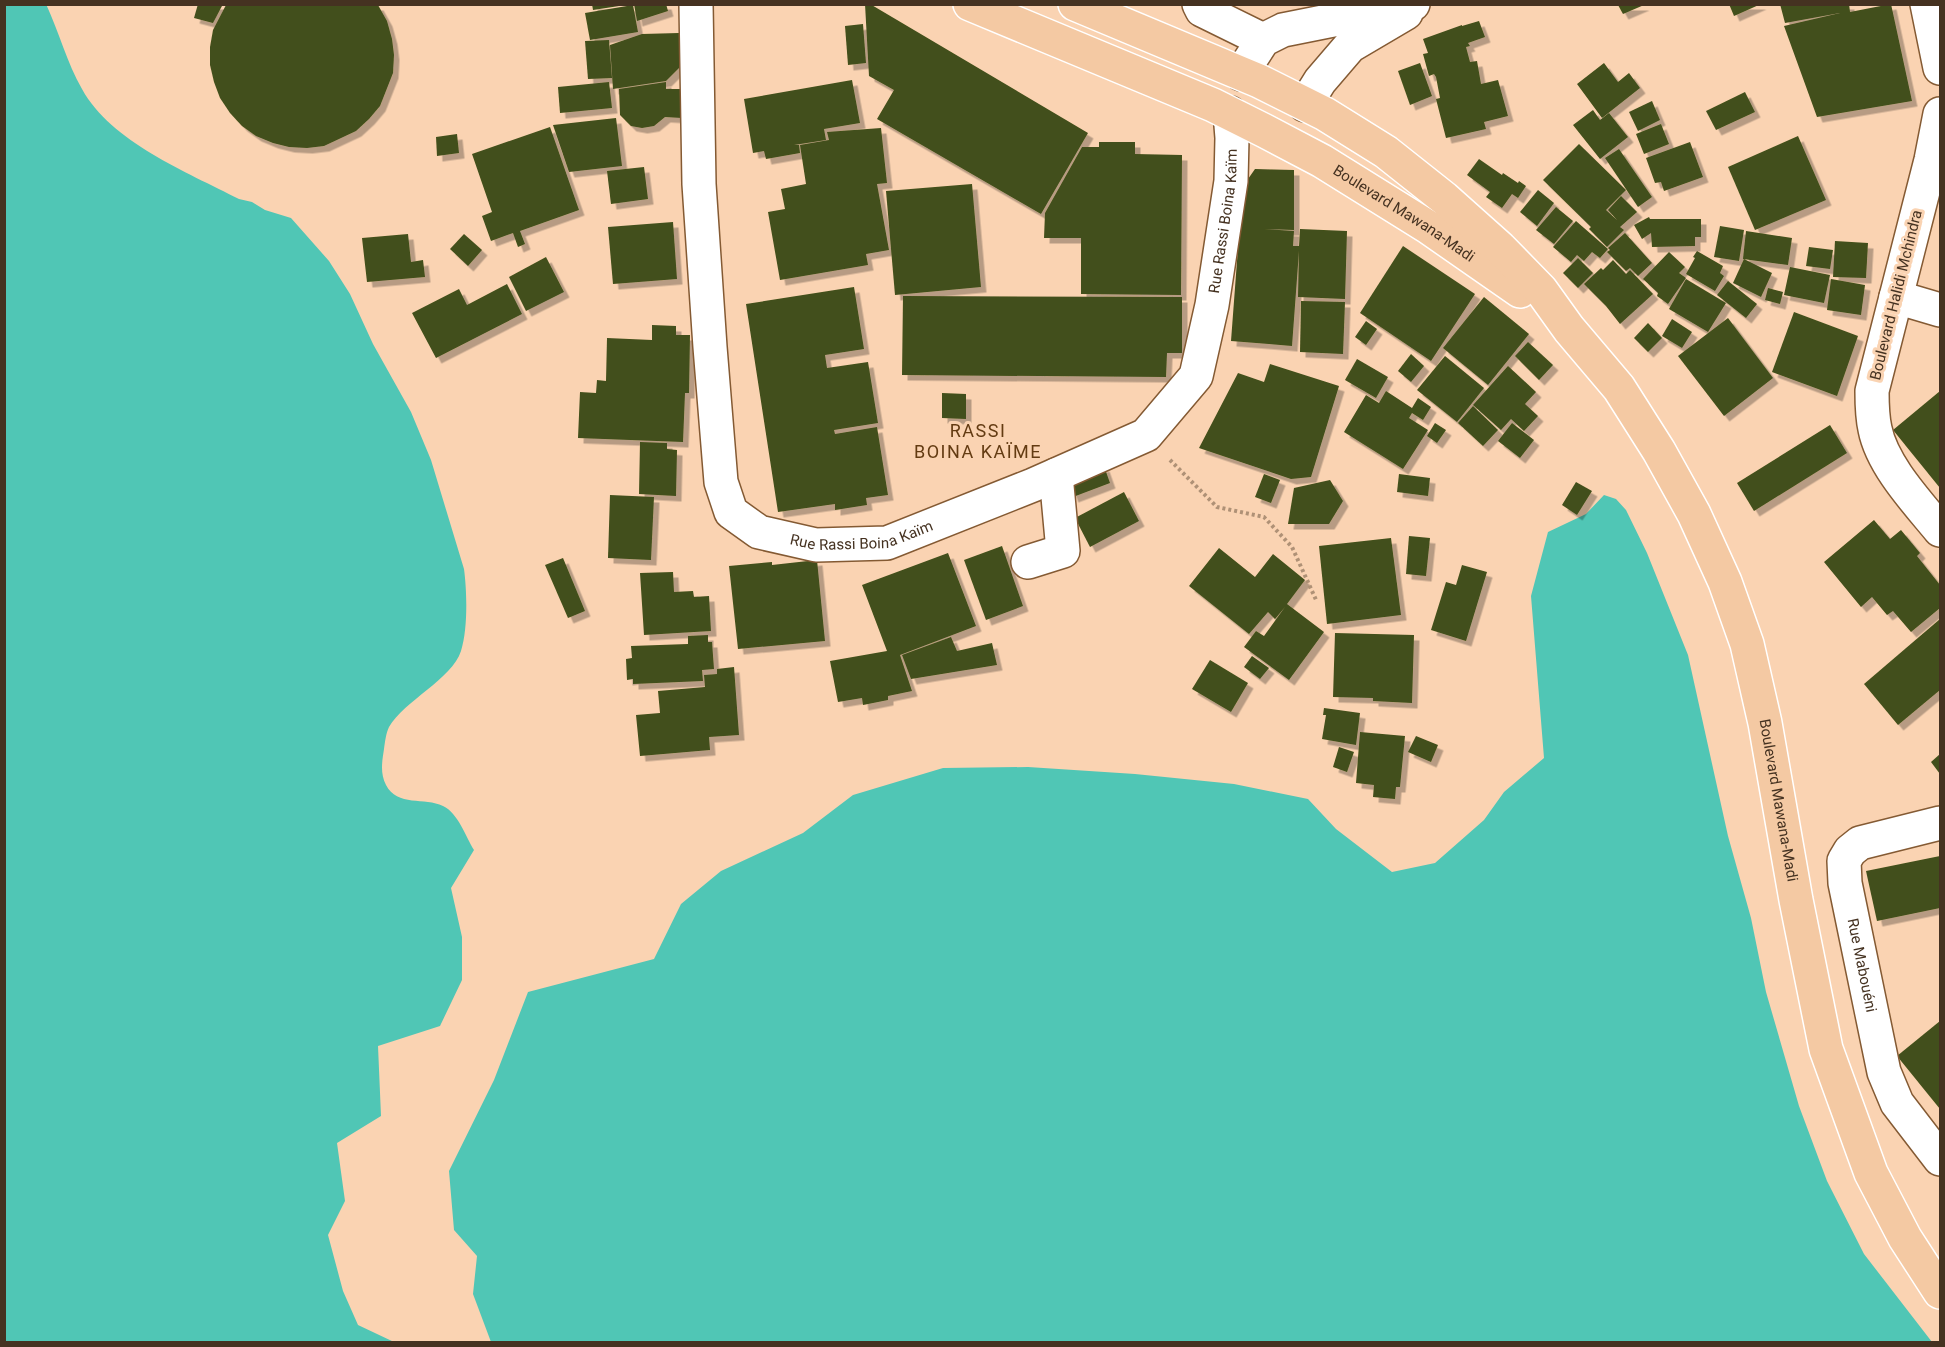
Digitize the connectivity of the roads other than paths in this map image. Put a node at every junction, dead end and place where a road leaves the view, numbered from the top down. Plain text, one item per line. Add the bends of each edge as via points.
1 (696, 4) edge
2 (970, 4) edge
3 (1007, 4) edge
4 (1075, 4) edge
5 (1199, 4) edge
6 (1413, 4) edge
7 (1420, 4) edge
8 (1927, 4) edge
9 (1263, 40) junction
10 (1941, 68) edge
11 (1235, 96) junction
12 (1305, 105) junction
13 (1941, 114) edge
14 (1896, 297) junction
15 (1941, 310) edge
16 (1569, 329) junction
17 (1056, 475) junction
18 (1941, 530) edge
19 (1028, 562) dead end
20 (1941, 823) edge
21 (1941, 1159) edge
22 (1941, 1292) edge

1 - 17 street, Rue Rassi Boina Kaïm via 699,184 710,347 721,482 731,512 759,532 816,545 887,543
2 - 11 main road, Boulevard Mawana-Madi
3 - 11 main road, Boulevard Mawana-Madi
4 - 11 main road, Boulevard Mawana-Madi
5 - 9 street via 1202,10
6 - 9 street via 1283,30
7 - 12 street via 1350,46
8 - 10 street
9 - 11 street
11 - 12 main road, Boulevard Mawana-Madi via 1270,112
11 - 16 main road, Boulevard Mawana-Madi via 1322,161 1497,274
11 - 17 street, Rue Rassi Boina Kaïm via 1230,181 1212,305 1196,376 1146,435
12 - 16 main road, Boulevard Mawana-Madi via 1386,152 1444,198 1541,290
13 - 14 street, Boulevard Halidi Mchindra
14 - 15 street
14 - 18 street, Boulevard Halidi Mchindra via 1872,391 1875,431 1893,470
16 - 22 main road, Boulevard Mawana-Madi via 1619,388 1659,451 1725,582 1747,644 1765,723 1826,1049 1871,1173 1905,1238
17 - 19 street via 1063,551
20 - 21 street, Rue Mabouéni via 1860,843 1844,861 1845,883 1884,1072 1897,1103

